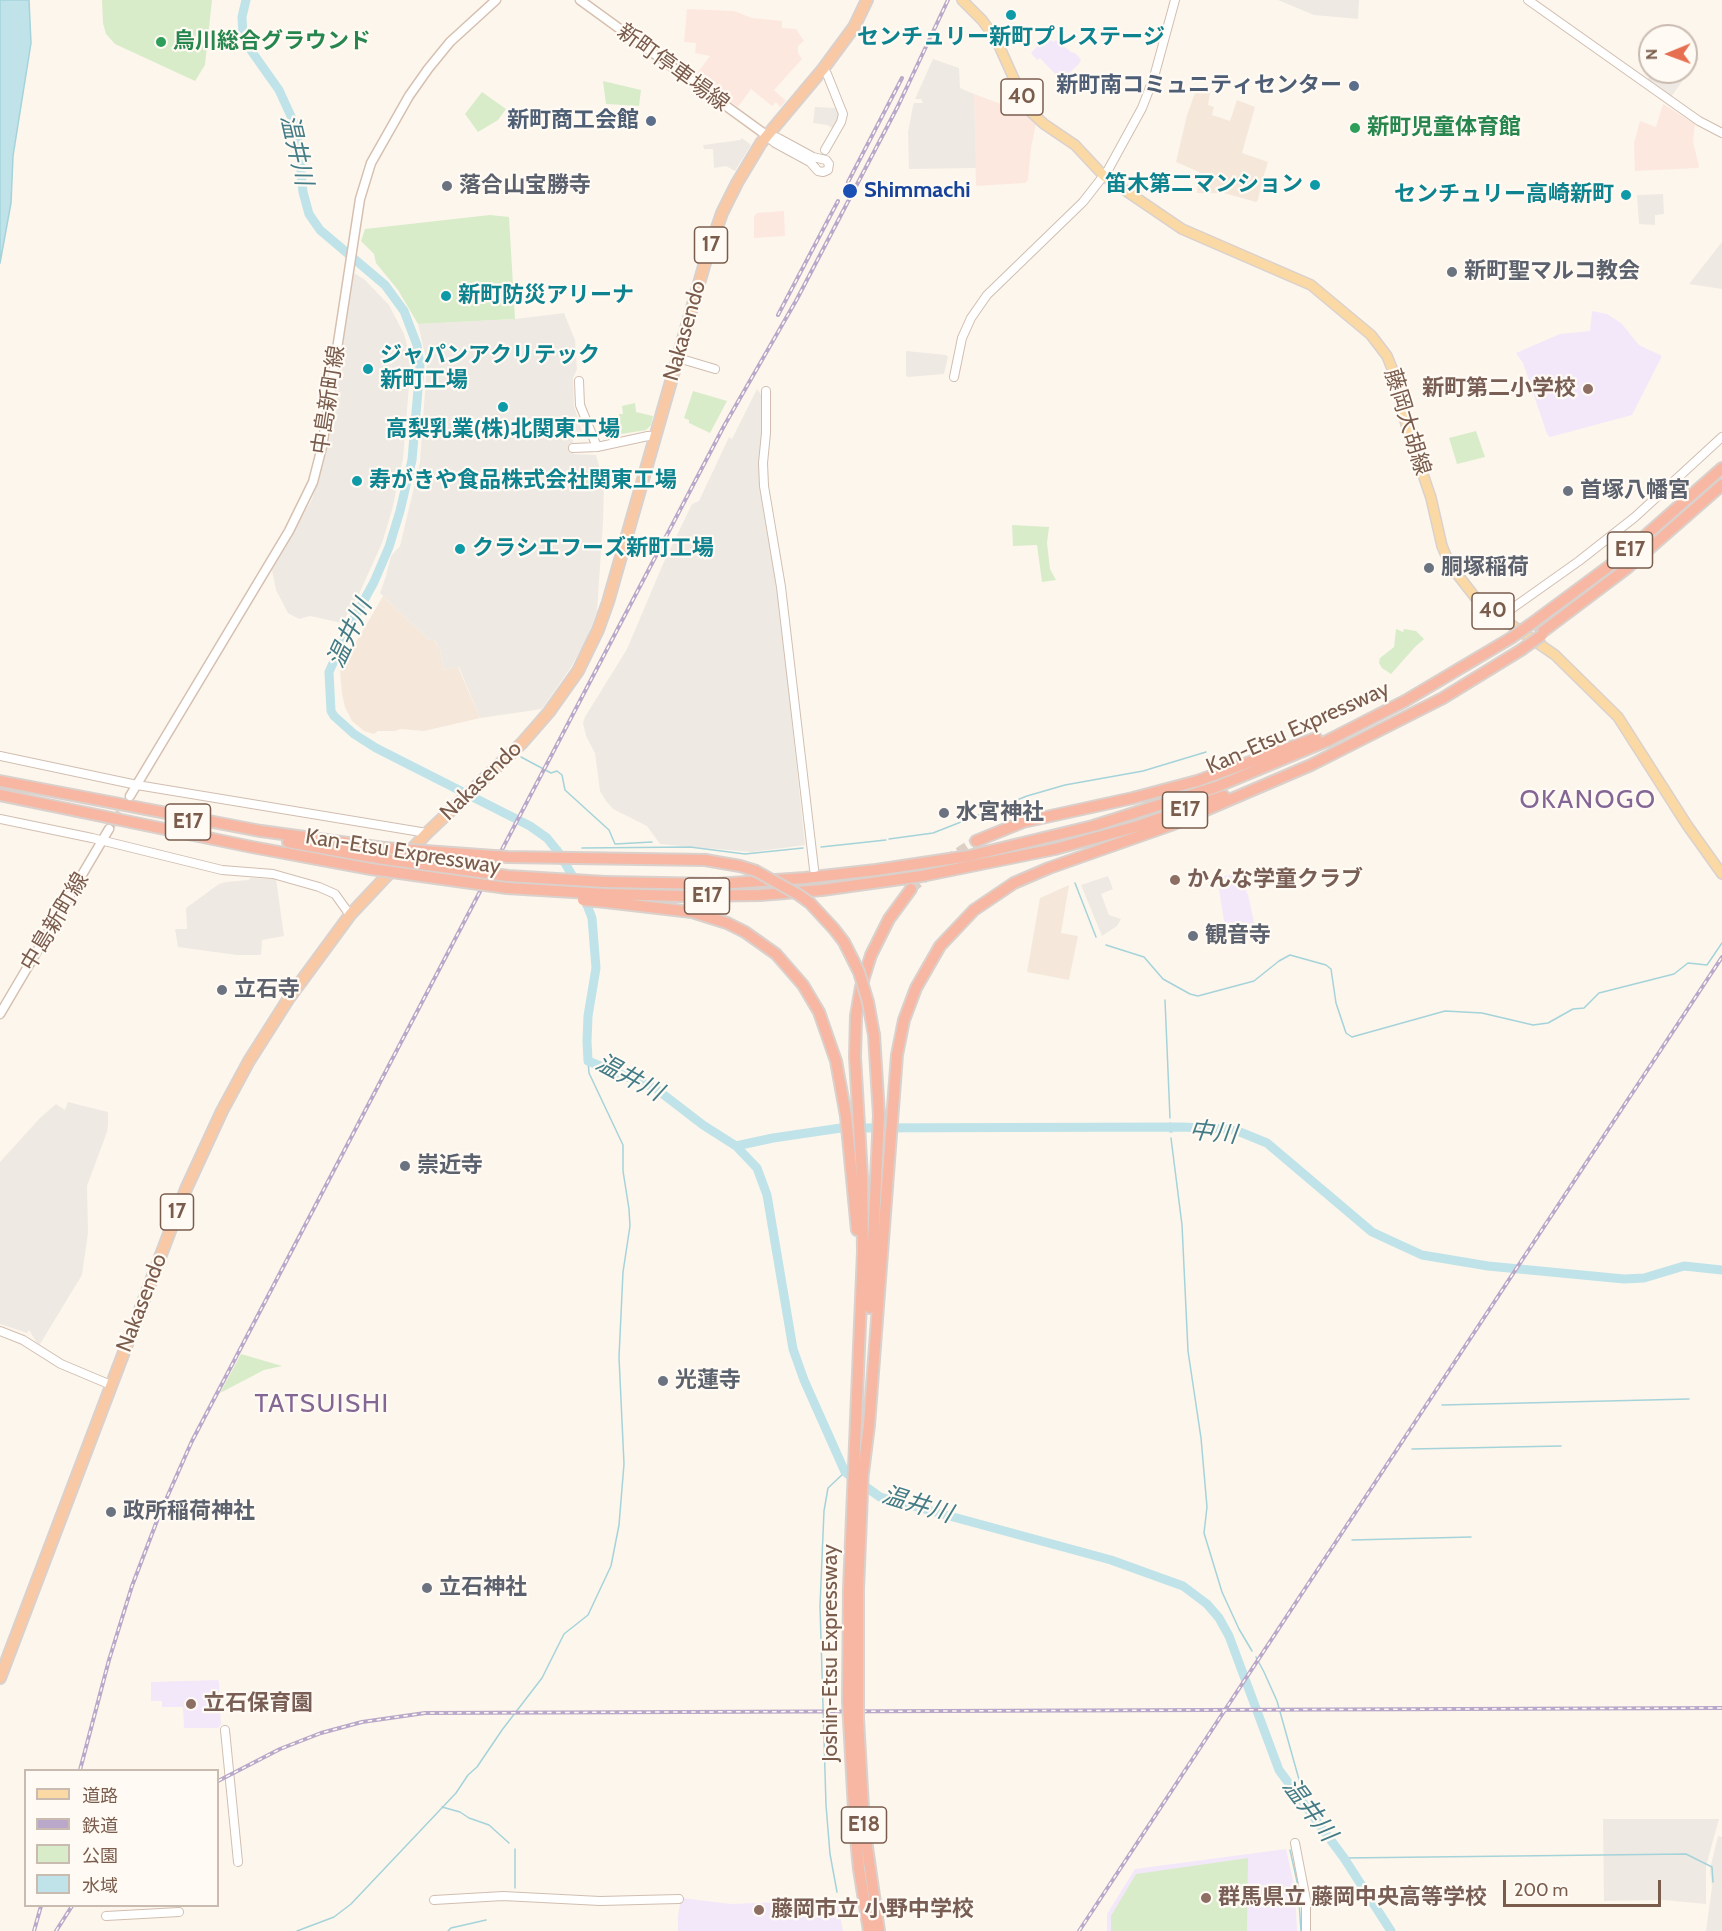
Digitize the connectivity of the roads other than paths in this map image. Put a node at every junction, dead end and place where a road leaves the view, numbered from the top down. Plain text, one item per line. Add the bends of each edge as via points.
1 (496, 0) edge
2 (580, 0) edge
3 (867, 0) edge
4 (962, 0) edge
5 (1175, 0) edge
6 (1528, 0) edge
7 (823, 69) junction
8 (1722, 134) edge
9 (766, 135) junction
10 (825, 150) dead end
11 (1104, 176) junction
12 (678, 358) junction
13 (715, 369) dead end
14 (954, 377) dead end
15 (579, 381) dead end
16 (766, 391) dead end
17 (655, 436) junction
18 (1722, 437) edge
19 (597, 447) junction
20 (573, 448) dead end
21 (1722, 468) edge
22 (1722, 485) edge
23 (1500, 617) junction
24 (1520, 649) junction
25 (1446, 678) junction
26 (0, 756) edge
27 (0, 782) edge
28 (137, 785) junction
29 (0, 795) edge
30 (130, 796) tunnel mouth
31 (0, 819) edge
32 (110, 829) tunnel mouth
33 (427, 833) junction
34 (103, 841) junction
35 (976, 841) tunnel mouth
36 (818, 873) junction
37 (1722, 874) edge
38 (911, 889) tunnel mouth
39 (606, 898) junction
40 (350, 915) junction
41 (0, 1014) edge
42 (0, 1331) edge
43 (865, 1336) junction
44 (864, 1350) junction
45 (111, 1385) junction
46 (857, 1499) junction
47 (0, 1678) edge
48 (853, 1719) junction
49 (225, 1730) dead end
50 (1295, 1843) dead end
51 (238, 1862) dead end
52 (679, 1899) dead end
53 (434, 1900) dead end
54 (179, 1912) dead end
55 (106, 1916) dead end
56 (869, 1931) edge
57 (879, 1931) edge
58 (1306, 1931) edge

1 - 28 main road, 中島新町線 via 445,48 413,91 365,179 322,447 310,490
2 - 9 main road, 新町停車場線
3 - 7 highway, Nakasendo / 17 via 854,27
4 - 11 main road, 藤岡大胡線 / 40 via 996,39 1031,112 1075,145
5 - 11 street via 1142,108
6 - 8 street
7 - 9 highway, Nakasendo / 17
7 - 10 street via 843,114
9 - 9 street via 826,160 828,170 818,171
9 - 12 highway, Nakasendo / 17 via 722,213
11 - 14 street via 1083,202 987,295 962,338
11 - 23 main road, 藤岡大胡線 / 40 via 1182,229 1311,285 1371,335 1393,371 1449,565 1470,592
12 - 13 street
12 - 17 highway, Nakasendo / 17
15 - 19 street via 580,405
16 - 36 street via 764,486
17 - 19 street
17 - 33 highway, Nakasendo / 17 via 608,602 567,689 522,743
18 - 23 street via 1635,517
19 - 20 street
21 - 25 highway, Kan-Etsu Expressway / E17, bridge via 1620,558 1511,638
22 - 24 highway, Kan-Etsu Expressway / E17, bridge via 1664,538
23 - 37 main road, 藤岡大胡線 / 40 via 1555,655 1618,717
24 - 39 highway, Kan-Etsu Expressway / E17 via 1372,732 1294,769 1182,812 1096,838 1013,859 822,890
24 - 43 highway via 1443,698 1332,755 1171,825 1031,875 1001,891 962,921 923,972 900,1038
25 - 35 highway via 1314,739 1230,770 1133,798 1023,822
25 - 36 highway, Kan-Etsu Expressway / E17 via 1300,753 1136,814 979,854 922,864
26 - 28 street
27 - 36 highway, Kan-Etsu Expressway / E17, bridge via 296,844 508,876 717,884 805,878
27 - 43 highway, bridge via 261,831 384,848 528,858 705,860 756,871 799,895 844,942 859,972 874,1035 879,1115
28 - 30 main road, 中島新町線
28 - 33 street
29 - 39 highway, Kan-Etsu Expressway / E17, bridge via 371,869 489,888
31 - 34 street
32 - 34 main road, 中島新町線
33 - 40 highway, Nakasendo / 17
34 - 40 street via 222,870 273,874 319,887 334,894
34 - 41 main road, 中島新町線
38 - 43 highway via 889,919 871,955 856,1016
39 - 43 highway via 682,910 727,922 769,948 790,968 819,1012 836,1061 846,1116
40 - 45 highway, Nakasendo / 17 via 277,1017 215,1126 186,1189
42 - 45 street
43 - 44 highway
44 - 46 highway, Joshin-Etsu Expressway / E18 via 855,1455
44 - 46 highway, Joshin-Etsu Expressway / E18 via 863,1473
45 - 47 highway, Nakasendo / 17
46 - 48 highway, Joshin-Etsu Expressway / E18, bridge via 849,1589
48 - 56 highway, Joshin-Etsu Expressway / E18 via 855,1828
48 - 57 highway, Joshin-Etsu Expressway / E18
49 - 51 street
50 - 58 street via 1306,1900
52 - 53 street via 503,1896
54 - 55 street

